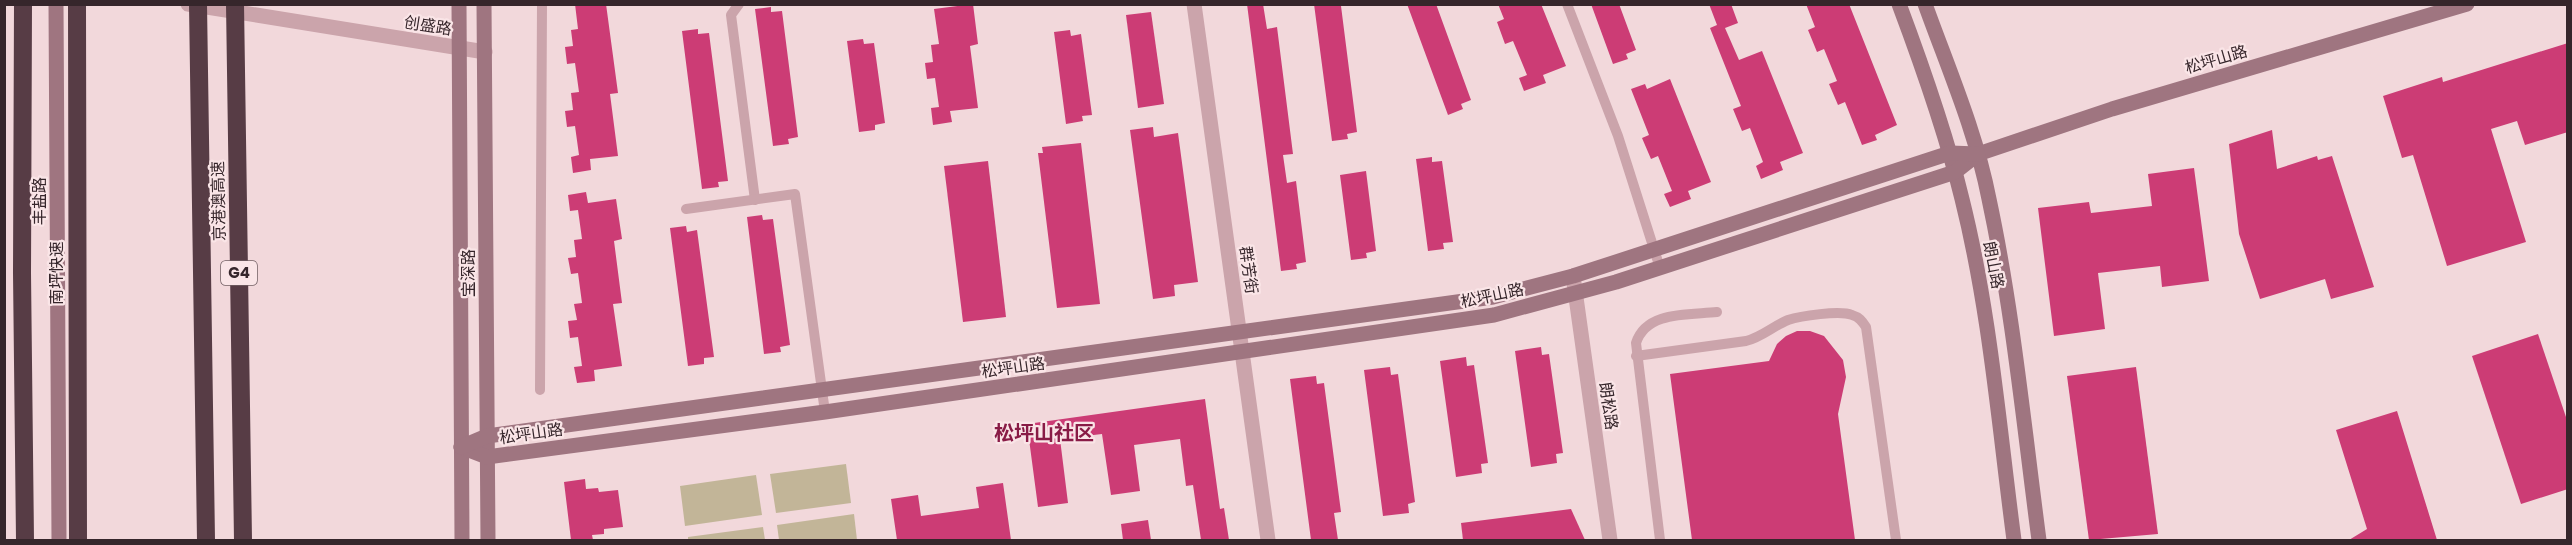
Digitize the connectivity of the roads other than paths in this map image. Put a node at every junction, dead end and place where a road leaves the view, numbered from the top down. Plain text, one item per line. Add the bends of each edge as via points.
1 (23, 4) edge
2 (56, 4) edge
3 (77, 4) edge
4 (188, 4) edge
5 (198, 4) edge
6 (236, 4) edge
7 (459, 4) edge
8 (484, 4) edge
9 (542, 4) edge
10 (739, 4) edge
11 (1194, 4) edge
12 (1567, 4) edge
13 (1899, 4) edge
14 (1925, 4) edge
15 (2467, 4) edge
16 (459, 48) junction
17 (484, 52) junction
18 (1950, 153) junction
19 (1978, 154) junction
20 (1955, 172) junction
21 (755, 200) junction
22 (686, 209) dead end
23 (1654, 250) junction
24 (1660, 268) junction
25 (1573, 276) junction
26 (1575, 294) junction
27 (1716, 312) dead end
28 (1240, 334) junction
29 (1242, 352) junction
30 (1636, 356) junction
31 (540, 390) dead end
32 (822, 390) junction
33 (825, 412) junction
34 (487, 436) junction
35 (461, 447) junction
36 (487, 457) junction
37 (25, 540) edge
38 (59, 540) edge
39 (78, 540) edge
40 (206, 540) edge
41 (243, 540) edge
42 (462, 540) edge
43 (488, 540) edge
44 (1268, 540) edge
45 (1610, 540) edge
46 (1660, 540) edge
47 (1896, 540) edge
48 (2014, 540) edge
49 (2039, 540) edge

1 - 37 highway, 南坪快速
2 - 38 street, 丰盐路
3 - 39 highway, 南坪快速
4 - 16 street, 创盛路
5 - 40 highway, 京港澳高速 / G4, bridge
6 - 41 highway, 京港澳高速 / G4, bridge
7 - 16 street, 宝深路
8 - 17 street, 宝深路
9 - 31 lane
10 - 21 lane via 731,15
11 - 28 street, 群芳街
12 - 23 lane via 1618,136
13 - 18 street, 朗山路
14 - 19 street, 朗山路
15 - 19 street, 松坪山路 via 2112,109
16 - 17 street, 创盛路
16 - 35 street, 宝深路
17 - 34 street, 宝深路
18 - 19 street, 松坪山路
18 - 20 street, 朗山路
18 - 23 street, 松坪山路
19 - 20 street, 松坪山路
19 - 49 street, 朗山路 via 2006,294
20 - 24 street, 松坪山路
20 - 48 street, 朗山路 via 1982,297
21 - 22 lane
21 - 32 lane via 795,194
23 - 24 lane
23 - 25 street, 松坪山路
24 - 26 street, 松坪山路
25 - 26 street, 朗松路
25 - 28 street, 松坪山路 via 1482,299
26 - 29 street, 松坪山路 via 1483,316
26 - 45 street, 朗松路
27 - 30 lane via 1648,324 1638,336
28 - 29 street, 群芳街
28 - 32 street, 松坪山路
29 - 33 street, 松坪山路
29 - 44 street, 群芳街
30 - 46 lane
30 - 47 lane via 1746,341 1798,318 1847,313 1861,319 1866,327
32 - 33 lane
32 - 34 street, 松坪山路
33 - 36 street, 松坪山路
34 - 35 street, 松坪山路
34 - 36 street, 宝深路
35 - 36 street, 松坪山路
35 - 42 street, 宝深路
36 - 43 street, 宝深路

